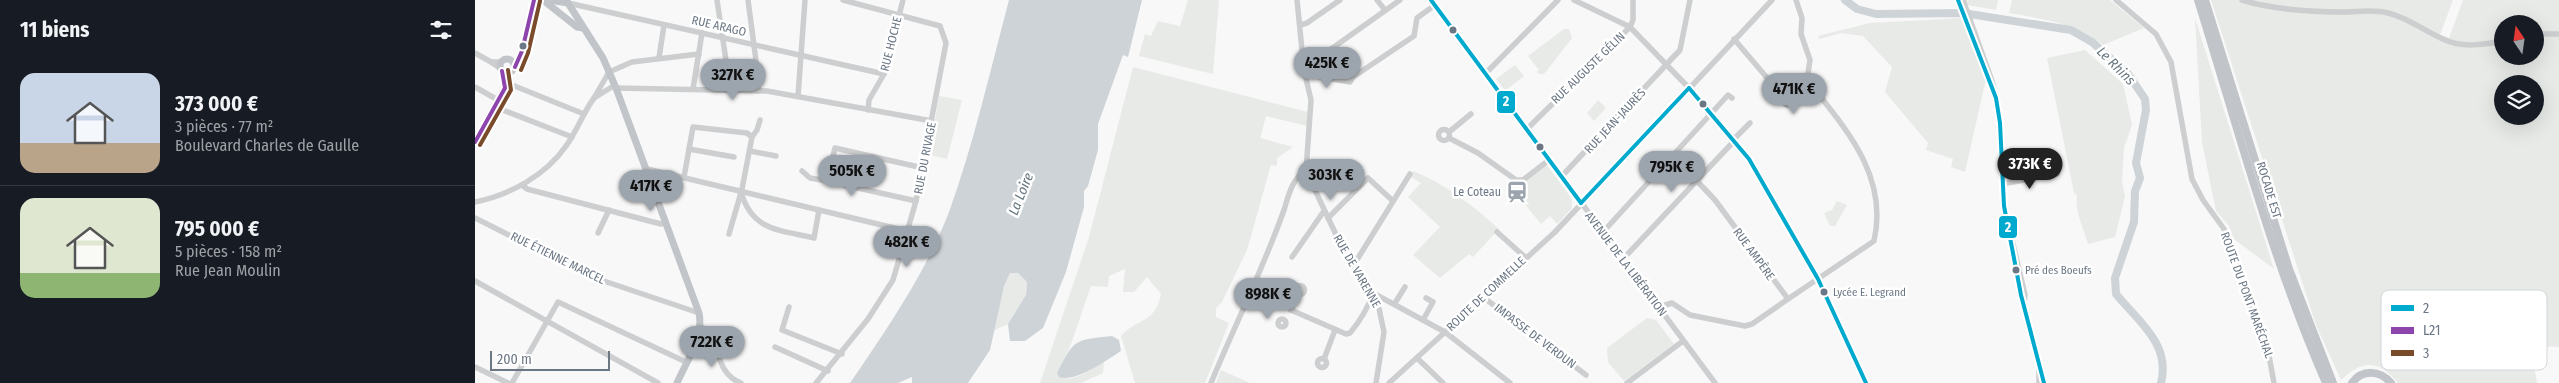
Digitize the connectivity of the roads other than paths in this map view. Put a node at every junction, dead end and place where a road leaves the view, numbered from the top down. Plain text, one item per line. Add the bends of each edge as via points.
1 (534, 0) edge
2 (543, 0) edge
3 (549, 0) edge
4 (717, 0) edge
5 (748, 0) edge
6 (805, 0) edge
7 (843, 0) edge
8 (903, 0) edge
9 (1297, 0) edge
10 (1340, 0) edge
11 (1377, 0) edge
12 (1400, 0) edge
13 (1558, 0) edge
14 (1574, 0) edge
15 (1633, 0) edge
16 (1690, 0) edge
17 (1771, 0) edge
18 (1796, 0) edge
19 (1958, 0) edge
20 (1963, 0) edge
21 (2115, 0) edge
22 (2198, 0) edge
23 (2205, 0) edge
24 (2241, 0) edge
25 (566, 2) edge
26 (1433, 3) edge
27 (1385, 10) junction
28 (899, 15) junction
29 (1969, 24) junction
30 (664, 25) junction
31 (1299, 25) junction
32 (583, 28) junction
33 (1630, 28) junction
34 (702, 33) junction
35 (2544, 34) edge
36 (2559, 34) edge
37 (723, 38) junction
38 (1734, 39) junction
39 (2494, 42) edge
40 (523, 43) junction
41 (754, 45) junction
42 (475, 53) edge
43 (699, 54) junction
44 (801, 55) junction
45 (659, 58) junction
46 (1667, 64) junction
47 (1303, 65) junction
48 (506, 68) junction
49 (609, 72) junction
50 (1486, 73) junction
51 (884, 74) junction
52 (1305, 74) junction
53 (506, 86) junction
54 (475, 87) edge
55 (616, 87) junction
56 (1689, 88) junction
57 (693, 89) junction
58 (727, 90) junction
59 (758, 90) junction
60 (798, 96) junction
61 (594, 98) junction
62 (1732, 98) dead end
63 (869, 100) junction
64 (1786, 100) dead end
65 (496, 103) junction
66 (850, 106) junction
67 (868, 110) junction
68 (584, 114) junction
69 (1471, 114) dead end
70 (1712, 114) junction
71 (760, 120) dead end
72 (932, 121) junction
73 (1750, 123) dead end
74 (478, 128) edge
75 (1527, 129) junction
76 (572, 137) junction
77 (752, 137) junction
78 (1734, 140) junction
79 (475, 142) edge
80 (689, 149) junction
81 (749, 151) junction
82 (776, 156) dead end
83 (734, 157) dead end
84 (1549, 160) junction
85 (923, 168) junction
86 (647, 169) junction
87 (802, 171) dead end
88 (1306, 171) junction
89 (1410, 174) dead end
90 (2057, 174) dead end
91 (684, 177) junction
92 (1561, 177) junction
93 (827, 181) junction
94 (1697, 181) junction
95 (2002, 184) junction
96 (521, 185) junction
97 (741, 192) junction
98 (917, 201) junction
99 (475, 202) edge
100 (1393, 202) junction
101 (1581, 204) junction
102 (609, 210) junction
103 (819, 210) junction
104 (1324, 211) junction
105 (475, 218) edge
106 (1328, 218) junction
107 (666, 222) junction
108 (907, 231) junction
109 (1497, 232) dead end
110 (1603, 232) junction
111 (597, 233) dead end
112 (729, 234) dead end
113 (1292, 257) dead end
114 (1525, 257) junction
115 (1623, 259) junction
116 (1351, 265) junction
117 (1818, 279) junction
118 (475, 281) edge
119 (1256, 282) junction
120 (1405, 287) dead end
121 (1373, 293) junction
122 (1298, 294) dead end
123 (1483, 297) junction
124 (1426, 298) dead end
125 (1788, 300) junction
126 (1395, 303) junction
127 (789, 307) dead end
128 (1659, 307) junction
129 (1290, 309) junction
130 (699, 313) junction
131 (1284, 320) dead end
132 (1423, 320) junction
133 (547, 321) junction
134 (700, 326) junction
135 (1335, 330) junction
136 (1445, 332) junction
137 (1683, 340) junction
138 (775, 347) dead end
139 (842, 354) junction
140 (1417, 358) junction
141 (1324, 359) dead end
142 (686, 362) junction
143 (475, 367) edge
144 (2039, 369) junction
145 (828, 371) junction
146 (1586, 375) dead end
147 (508, 383) edge
148 (512, 383) edge
149 (658, 383) edge
150 (677, 383) edge
151 (741, 383) edge
152 (816, 383) edge
153 (1211, 383) edge
154 (1375, 383) edge
155 (1389, 383) edge
156 (1443, 383) edge
157 (1510, 383) edge
158 (1627, 383) edge
159 (1715, 383) edge
160 (1866, 383) edge
161 (2039, 383) edge
162 (2043, 383) edge
163 (2274, 383) edge
164 (2326, 383) edge
165 (2333, 383) edge
166 (2352, 383) edge
167 (2391, 383) edge

1 - 40 main road
2 - 32 main road via 577,27
3 - 25 main road, RUE ARAGO
4 - 37 street
5 - 41 street
6 - 44 street
7 - 28 street
8 - 28 street, RUE HOCHE
9 - 31 street, RUE DE VARENNE
10 - 31 street via 1307,24
11 - 27 street
12 - 27 street
13 - 50 street
14 - 33 street
15 - 33 street, RUE AUGUSTE GÉLIN
16 - 46 street, RUE JEAN-JAURÈS via 1680,50
17 - 38 street, ROUTE DE COMMELLE
18 - 117 street via 1803,18 1801,34 1810,60 1807,80 1863,154 1874,183 1877,210 1874,241
19 - 29 street
20 - 29 street
21 - 163 street, ROUTE DU PONT MARÉCHAL via 2156,34 2171,62 2192,180 2224,229 2269,356
22 - 164 highway, ROCADE EST via 2283,270
23 - 165 highway, ROCADE EST via 2289,269
24 - 39 street via 2286,10 2388,12 2453,43
25 - 30 street, RUE ARAGO
25 - 32 main road
26 - 50 street, AVENUE DE LA LIBÉRATION
26 - 52 street via 1417,18 1414,36 1350,82
27 - 47 street via 1310,64
28 - 51 street, RUE HOCHE
28 - 72 street, RUE DU RIVAGE via 941,26 946,43
29 - 95 street via 1993,88 2000,123
30 - 34 street, RUE ARAGO
30 - 45 street
31 - 47 street, RUE DE VARENNE
32 - 49 main road
33 - 46 street
33 - 75 street, RUE AUGUSTE GÉLIN
34 - 37 street, RUE ARAGO
34 - 43 street
35 - 36 street
37 - 41 street, RUE ARAGO
37 - 58 street
38 - 56 street, ROUTE DE COMMELLE
38 - 64 street
40 - 48 main road
40 - 48 main road
41 - 44 street, RUE ARAGO
41 - 59 street
42 - 48 street
43 - 45 street
43 - 57 street
44 - 51 street, RUE ARAGO
44 - 60 street
45 - 49 street via 632,62
46 - 56 street
46 - 92 street, RUE JEAN-JAURÈS
47 - 52 street, RUE DE VARENNE
48 - 53 main road
49 - 55 main road
49 - 61 street
50 - 75 street, AVENUE DE LA LIBÉRATION
51 - 63 street, RUE HOCHE
52 - 88 street, RUE DE VARENNE via 1312,104
53 - 65 main road
53 - 68 street
54 - 65 street
55 - 57 street
55 - 61 street
55 - 86 main road
56 - 70 street
56 - 101 street, ROUTE DE COMMELLE
57 - 58 street
58 - 59 street
59 - 60 street
60 - 66 street
61 - 68 street
62 - 70 street via 1729,95
63 - 66 street
63 - 67 street
65 - 74 main road
65 - 76 street
66 - 67 street
67 - 72 street
68 - 76 street
69 - 84 street via 1449,135 1516,180 1523,180
70 - 78 street
70 - 110 street
71 - 77 street
72 - 85 street, RUE DU RIVAGE
73 - 78 street
74 - 79 main road
75 - 84 street, AVENUE DE LA LIBÉRATION
76 - 96 street via 547,167
77 - 80 street via 747,133 693,127
77 - 81 street
78 - 94 street
78 - 117 street via 1749,159
80 - 83 street
80 - 91 street
81 - 82 street
81 - 97 street
84 - 92 street, AVENUE DE LA LIBÉRATION
85 - 93 street via 835,148
85 - 98 street, RUE DU RIVAGE
86 - 91 street
86 - 107 main road
87 - 93 street via 810,178
88 - 104 street, RUE DE VARENNE
88 - 119 street via 1299,175 1289,195
89 - 100 street
90 - 95 street
91 - 97 street
92 - 101 street, AVENUE DE LA LIBÉRATION
93 - 98 street
94 - 115 street
94 - 125 street, RUE AMPÈRE via 1715,200
95 - 144 street
96 - 99 street
96 - 102 street
97 - 103 street
97 - 103 street via 758,222 814,238
97 - 112 street
98 - 108 street, RUE DU RIVAGE
100 - 106 street via 1369,178
100 - 116 street
101 - 110 street, AVENUE DE LA LIBÉRATION
101 - 114 street, ROUTE DE COMMELLE
102 - 107 street via 661,224
102 - 111 street
103 - 108 street
104 - 106 street, RUE DE VARENNE
104 - 113 street
105 - 130 street, RUE ÉTIENNE MARCEL via 592,277
106 - 116 street, RUE DE VARENNE
107 - 130 main road
108 - 139 street, RUE DU RIVAGE via 887,292
109 - 114 street
110 - 115 street, AVENUE DE LA LIBÉRATION
114 - 123 street, ROUTE DE COMMELLE
115 - 128 street, AVENUE DE LA LIBÉRATION
116 - 121 street, RUE DE VARENNE
117 - 125 street
117 - 160 street
118 - 133 street
119 - 129 street via 1274,291
119 - 153 street
120 - 126 street
121 - 126 street
121 - 135 street via 1363,317 1350,333
121 - 154 street, RUE DE VARENNE via 1384,332
122 - 129 street
123 - 136 street, ROUTE DE COMMELLE
123 - 146 street, IMPASSE DE VERDUN
124 - 132 street via 1433,302
125 - 128 street via 1745,326 1690,315 1672,304
126 - 132 street
127 - 139 street via 782,330
128 - 137 street, AVENUE DE LA LIBÉRATION
129 - 131 street
129 - 135 street
130 - 134 main road
132 - 136 street
133 - 142 street via 558,302
133 - 148 street
133 - 149 street
134 - 142 main road
134 - 151 street via 707,331 726,373
135 - 141 street
136 - 140 street, ROUTE DE COMMELLE
136 - 157 street
137 - 158 street
137 - 159 street, AVENUE DE LA LIBÉRATION
138 - 145 street
139 - 145 street, RUE DU RIVAGE
140 - 155 street, ROUTE DE COMMELLE
140 - 156 street
142 - 150 main road
143 - 147 street
144 - 161 street
144 - 162 street
145 - 152 street, RUE DU RIVAGE
166 - 167 highway via 2371,372 2382,375

